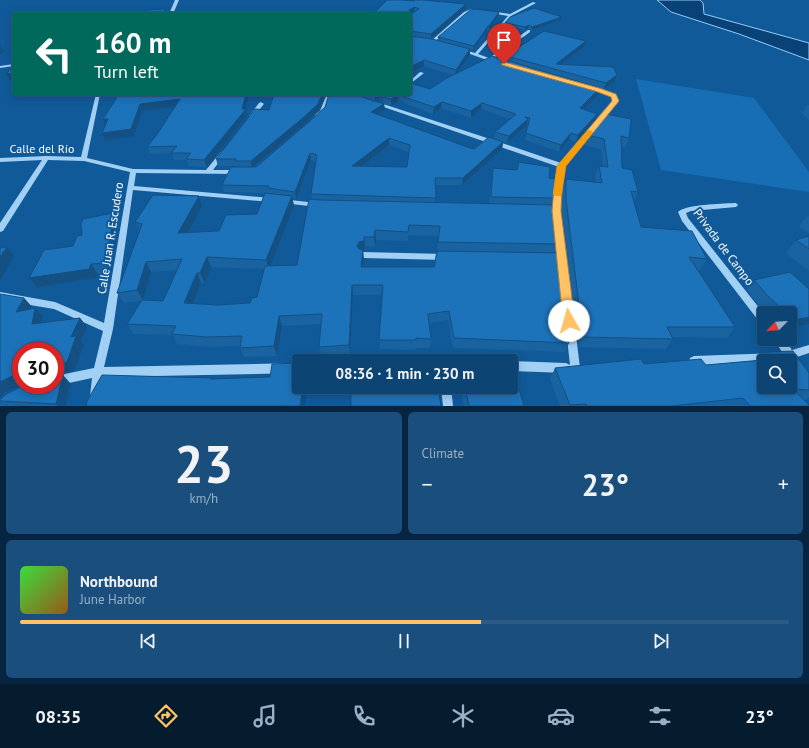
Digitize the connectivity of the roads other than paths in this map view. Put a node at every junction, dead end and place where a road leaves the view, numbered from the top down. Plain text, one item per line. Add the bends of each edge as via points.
1 (177, 0) edge
2 (527, 0) edge
3 (481, 10) edge
4 (487, 11) edge
5 (172, 12) edge
6 (510, 15) junction
7 (529, 31) edge
8 (425, 41) edge
9 (432, 42) junction
10 (440, 44) edge
11 (454, 48) edge
12 (476, 54) junction
13 (490, 60) junction
14 (504, 64) edge
15 (12, 65) edge
16 (0, 67) edge
17 (422, 73) dead end
18 (412, 81) edge
19 (590, 87) edge
20 (98, 96) edge
21 (328, 96) edge
22 (369, 102) edge
23 (261, 104) dead end
24 (312, 121) edge
25 (247, 122) edge
26 (227, 147) edge
27 (46, 158) junction
28 (0, 160) edge
29 (84, 160) junction
30 (562, 166) junction
31 (133, 172) junction
32 (208, 172) junction
33 (247, 172) edge
34 (130, 188) junction
35 (734, 205) dead end
36 (322, 206) edge
37 (0, 229) edge
38 (363, 256) edge
39 (450, 257) edge
40 (0, 296) edge
41 (757, 312) edge
42 (108, 329) junction
43 (783, 346) edge
44 (809, 349) edge
45 (789, 354) edge
46 (796, 354) edge
47 (757, 358) edge
48 (687, 362) edge
49 (518, 366) edge
50 (292, 368) edge
51 (98, 372) junction
52 (64, 379) edge
53 (447, 394) edge
54 (94, 406) edge
55 (448, 406) edge

1 - 5 street
2 - 6 street via 534,3
3 - 9 street via 465,13
4 - 6 street
6 - 12 street
7 - 13 street
8 - 9 street
9 - 10 street
11 - 12 street
12 - 13 street
13 - 14 street
15 - 16 street
17 - 18 street
19 - 30 street via 614,96 616,101
20 - 29 street
21 - 24 street via 322,112
22 - 30 street via 379,102
23 - 25 street
26 - 32 street
27 - 28 street, Calle del Río
27 - 29 street, Calle del Río
27 - 37 street
29 - 31 street, Calle Juan R. Escudero
30 - 49 street via 553,211 558,258 579,368
31 - 32 street
31 - 34 street, Calle Juan R. Escudero
32 - 33 street
34 - 36 street
34 - 42 street, Calle Juan R. Escudero
35 - 41 street, Privada de Campo via 682,212
38 - 39 street
40 - 42 street via 56,306
42 - 51 street, Calle Juan R. Escudero
43 - 45 street
44 - 46 street
47 - 48 street
50 - 51 street
51 - 52 street
51 - 54 street, Calle Juan R. Escudero
53 - 55 street

